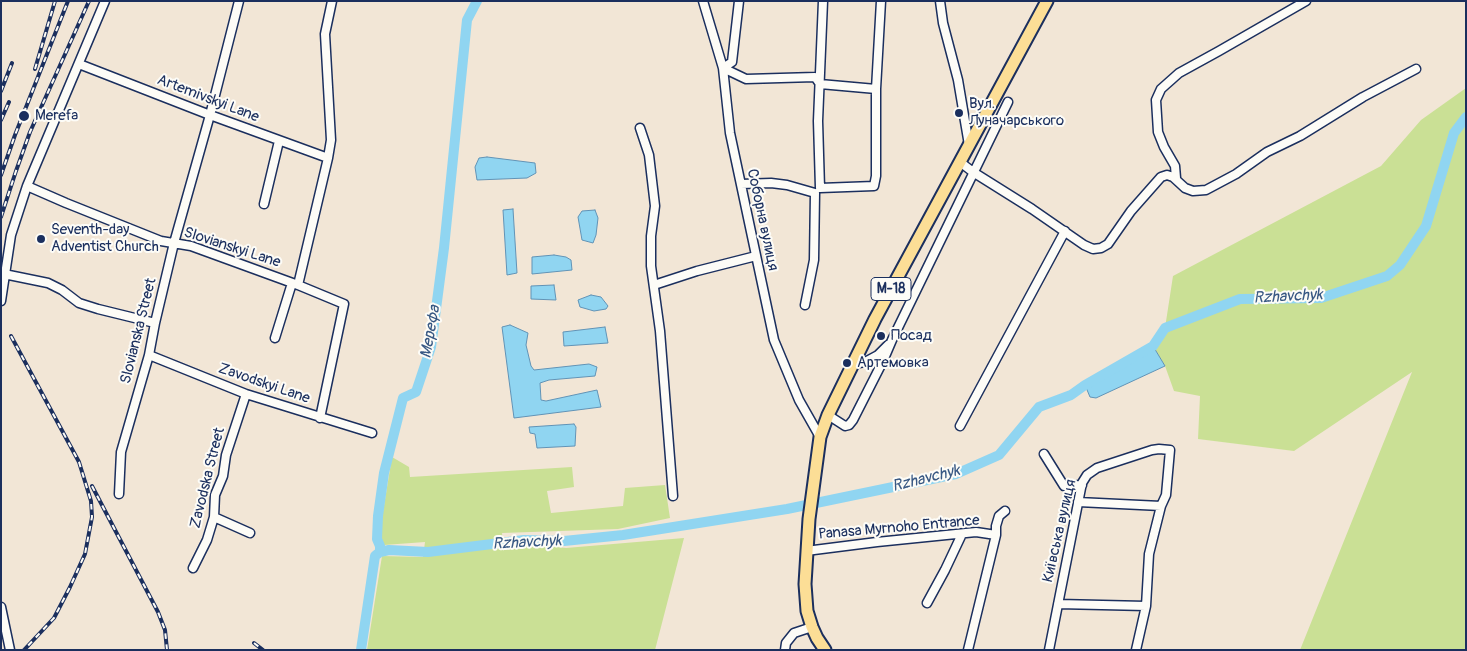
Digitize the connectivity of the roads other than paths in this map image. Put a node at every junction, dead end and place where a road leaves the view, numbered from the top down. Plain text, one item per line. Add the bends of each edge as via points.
1 (105, 1) edge
2 (238, 1) edge
3 (332, 1) edge
4 (703, 1) edge
5 (739, 1) edge
6 (824, 1) edge
7 (881, 1) edge
8 (940, 1) edge
9 (1047, 1) edge
10 (1306, 1) edge
11 (79, 64) junction
12 (723, 68) junction
13 (1416, 69) dead end
14 (820, 84) junction
15 (876, 89) junction
16 (1008, 102) dead end
17 (210, 115) junction
18 (640, 128) dead end
19 (279, 141) junction
20 (969, 145) junction
21 (328, 158) junction
22 (960, 162) junction
23 (1175, 166) junction
24 (973, 172) junction
25 (1167, 175) junction
26 (1176, 178) junction
27 (741, 184) junction
28 (27, 186) junction
29 (818, 190) junction
30 (264, 204) dead end
31 (1065, 232) junction
32 (174, 243) junction
33 (756, 256) junction
34 (4, 274) junction
35 (295, 284) junction
36 (654, 284) junction
37 (1, 301) edge
38 (805, 305) dead end
39 (154, 322) junction
40 (275, 338) dead end
41 (892, 340) junction
42 (149, 355) junction
43 (853, 364) junction
44 (246, 394) junction
45 (828, 415) junction
46 (320, 418) junction
47 (960, 426) dead end
48 (372, 433) dead end
49 (820, 437) junction
50 (1044, 454) dead end
51 (1082, 485) junction
52 (119, 494) dead end
53 (673, 496) dead end
54 (1078, 502) junction
55 (1161, 506) junction
56 (1005, 511) dead end
57 (214, 517) junction
58 (250, 533) dead end
59 (962, 534) junction
60 (996, 535) junction
61 (806, 551) junction
62 (193, 568) dead end
63 (927, 603) dead end
64 (1058, 604) junction
65 (1146, 606) junction
66 (1, 607) edge
67 (812, 627) junction
68 (10, 650) edge
69 (785, 650) edge
70 (825, 650) edge
71 (968, 650) edge
72 (1049, 650) edge
73 (1136, 650) edge

1 - 11 street
2 - 17 street, Slovianska Street
3 - 21 street via 325,34 331,140
4 - 12 street, Соборна вулиця
5 - 12 street via 732,62
6 - 14 street
7 - 15 street
8 - 20 street
9 - 20 highway, М-18
10 - 23 street via 1179,73 1161,89 1156,100 1158,132
11 - 17 street, Artemivskyi Lane
11 - 28 street
12 - 14 street via 746,79 815,77
12 - 27 street, Соборна вулиця via 730,133
13 - 26 street via 1206,190 1189,190
14 - 15 street
14 - 29 street
15 - 29 street via 874,186
16 - 24 street
17 - 19 street, Artemivskyi Lane
17 - 32 street, Slovianska Street
18 - 36 street via 649,155 655,206 651,236
19 - 21 street, Artemivskyi Lane
19 - 30 street
20 - 22 highway, М-18
21 - 35 street
22 - 24 street
22 - 43 highway, М-18
23 - 25 street
23 - 26 street
24 - 31 street
24 - 41 street
25 - 26 street
25 - 31 street via 1158,179 1108,244 1101,248 1093,249
27 - 29 street via 770,183
27 - 33 street, Соборна вулиця
28 - 32 street, Slovianskyi Lane via 161,241
28 - 34 street via 11,235
29 - 38 street via 814,260
31 - 47 street
32 - 35 street, Slovianskyi Lane
32 - 39 street, Slovianska Street
33 - 36 street
33 - 49 street, Соборна вулиця via 774,340 799,400
34 - 37 street
34 - 39 street via 48,283 79,303
35 - 40 street
35 - 46 street, Slovianskyi Lane via 344,304
36 - 53 street
39 - 42 street, Slovianska Street
41 - 43 street via 878,355
41 - 45 street via 884,362 849,425 845,426
42 - 44 street, Zavodskyi Lane
42 - 52 street, Slovianska Street via 121,452
43 - 45 highway, М-18
44 - 46 street, Zavodskyi Lane
44 - 57 street, Zavodska Street via 226,455 224,476 215,495
45 - 49 highway, М-18
46 - 48 street, Zavodskyi Lane
49 - 61 highway, М-18
50 - 51 street via 1064,486
51 - 54 street, Київська вулиця
51 - 55 street, Київська вулиця via 1087,475 1097,468 1152,450 1170,450 1166,495
54 - 55 street
54 - 64 street, Київська вулиця
55 - 65 street via 1150,554
56 - 60 street via 999,516
57 - 58 street
57 - 62 street, Zavodska Street
59 - 60 street, Panasa Myrnoho Entrance
59 - 61 street, Panasa Myrnoho Entrance
59 - 63 street
60 - 71 street
61 - 67 highway, М-18 via 805,600
64 - 65 street
64 - 72 street, Київська вулиця
65 - 73 street
66 - 68 street
67 - 69 street via 794,633 786,642
67 - 70 highway, М-18

